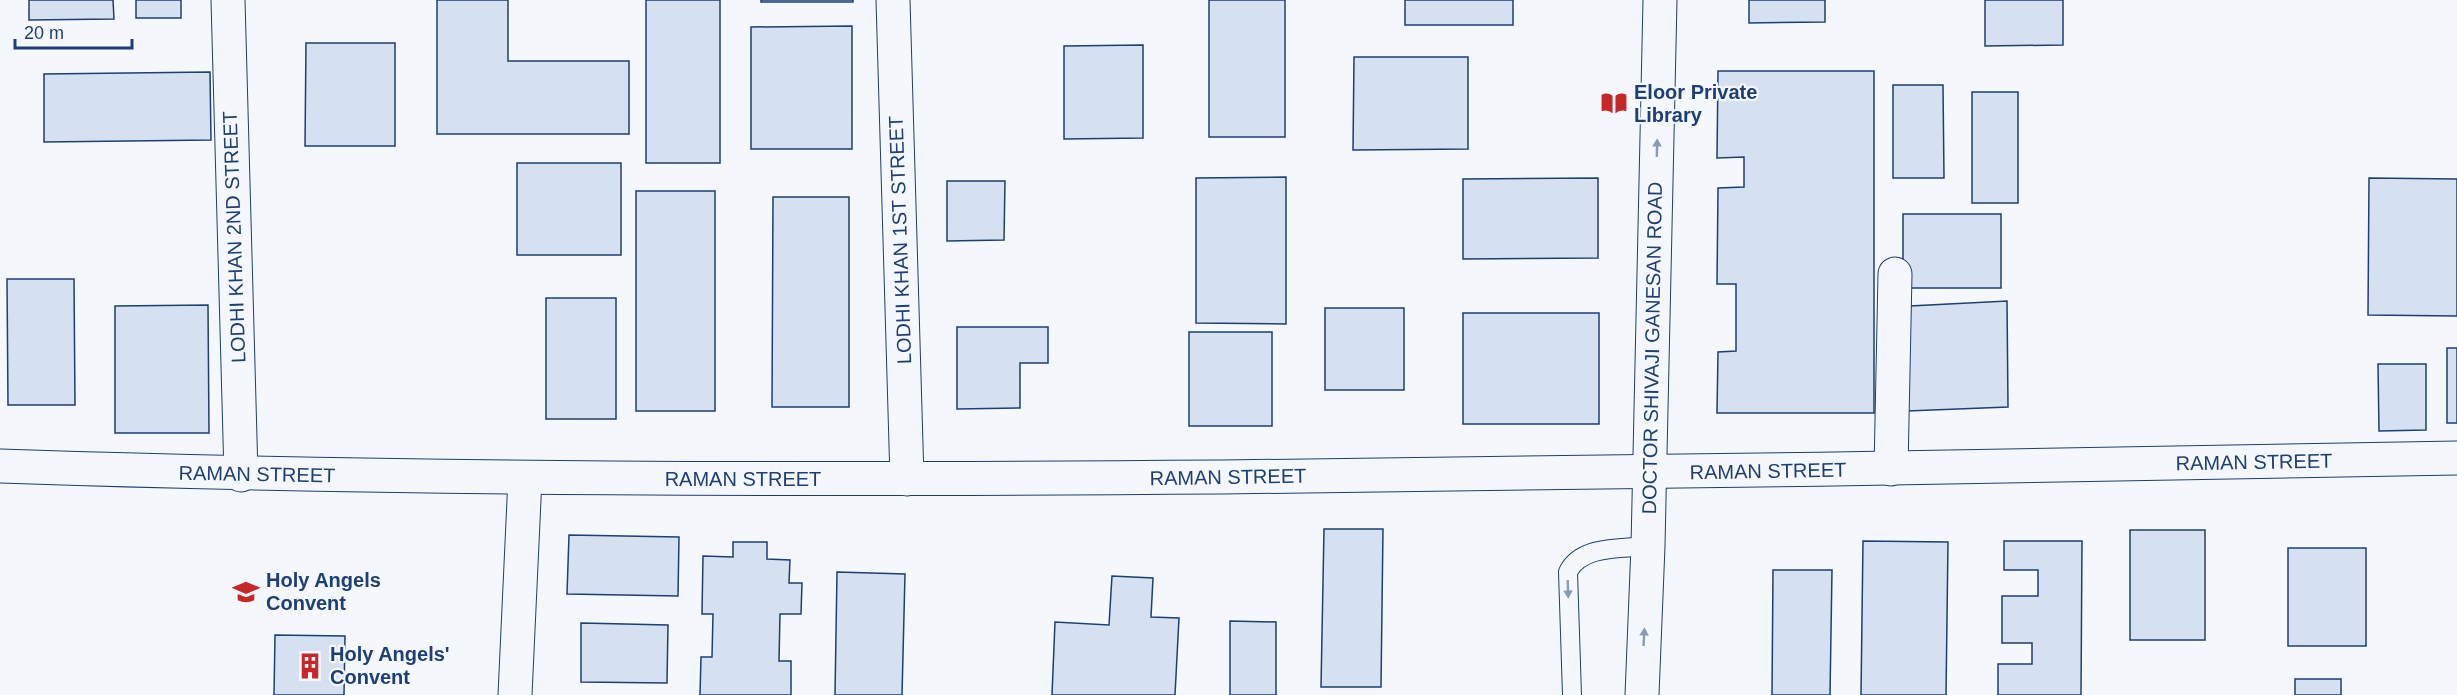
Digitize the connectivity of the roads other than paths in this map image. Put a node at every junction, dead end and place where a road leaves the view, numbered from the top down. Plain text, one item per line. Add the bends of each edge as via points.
1 (228, 0) edge
2 (893, 0) edge
3 (1660, 0) edge
4 (1895, 274) dead end
5 (2457, 458) edge
6 (0, 466) edge
7 (1891, 469) junction
8 (1649, 473) junction
9 (241, 475) junction
10 (525, 478) junction
11 (907, 479) junction
12 (1648, 546) junction
13 (515, 695) edge
14 (1572, 695) edge
15 (1642, 695) edge

1 - 9 street, LODHI KHAN 2ND STREET
2 - 11 street, LODHI KHAN 1ST STREET
8 -> 3 street, DOCTOR SHIVAJI GANESAN ROAD
4 - 7 street
5 - 7 street, RAMAN STREET
6 - 9 street, RAMAN STREET
7 - 8 street, RAMAN STREET
8 - 11 street, RAMAN STREET
8 - 12 street, DOCTOR SHIVAJI GANESAN ROAD
9 - 10 street, RAMAN STREET
10 - 11 street, RAMAN STREET
10 - 13 street
12 -> 14 lane via 1595,551 1572,562 1568,572
15 -> 12 street, DOCTOR SHIVAJI GANESAN ROAD

